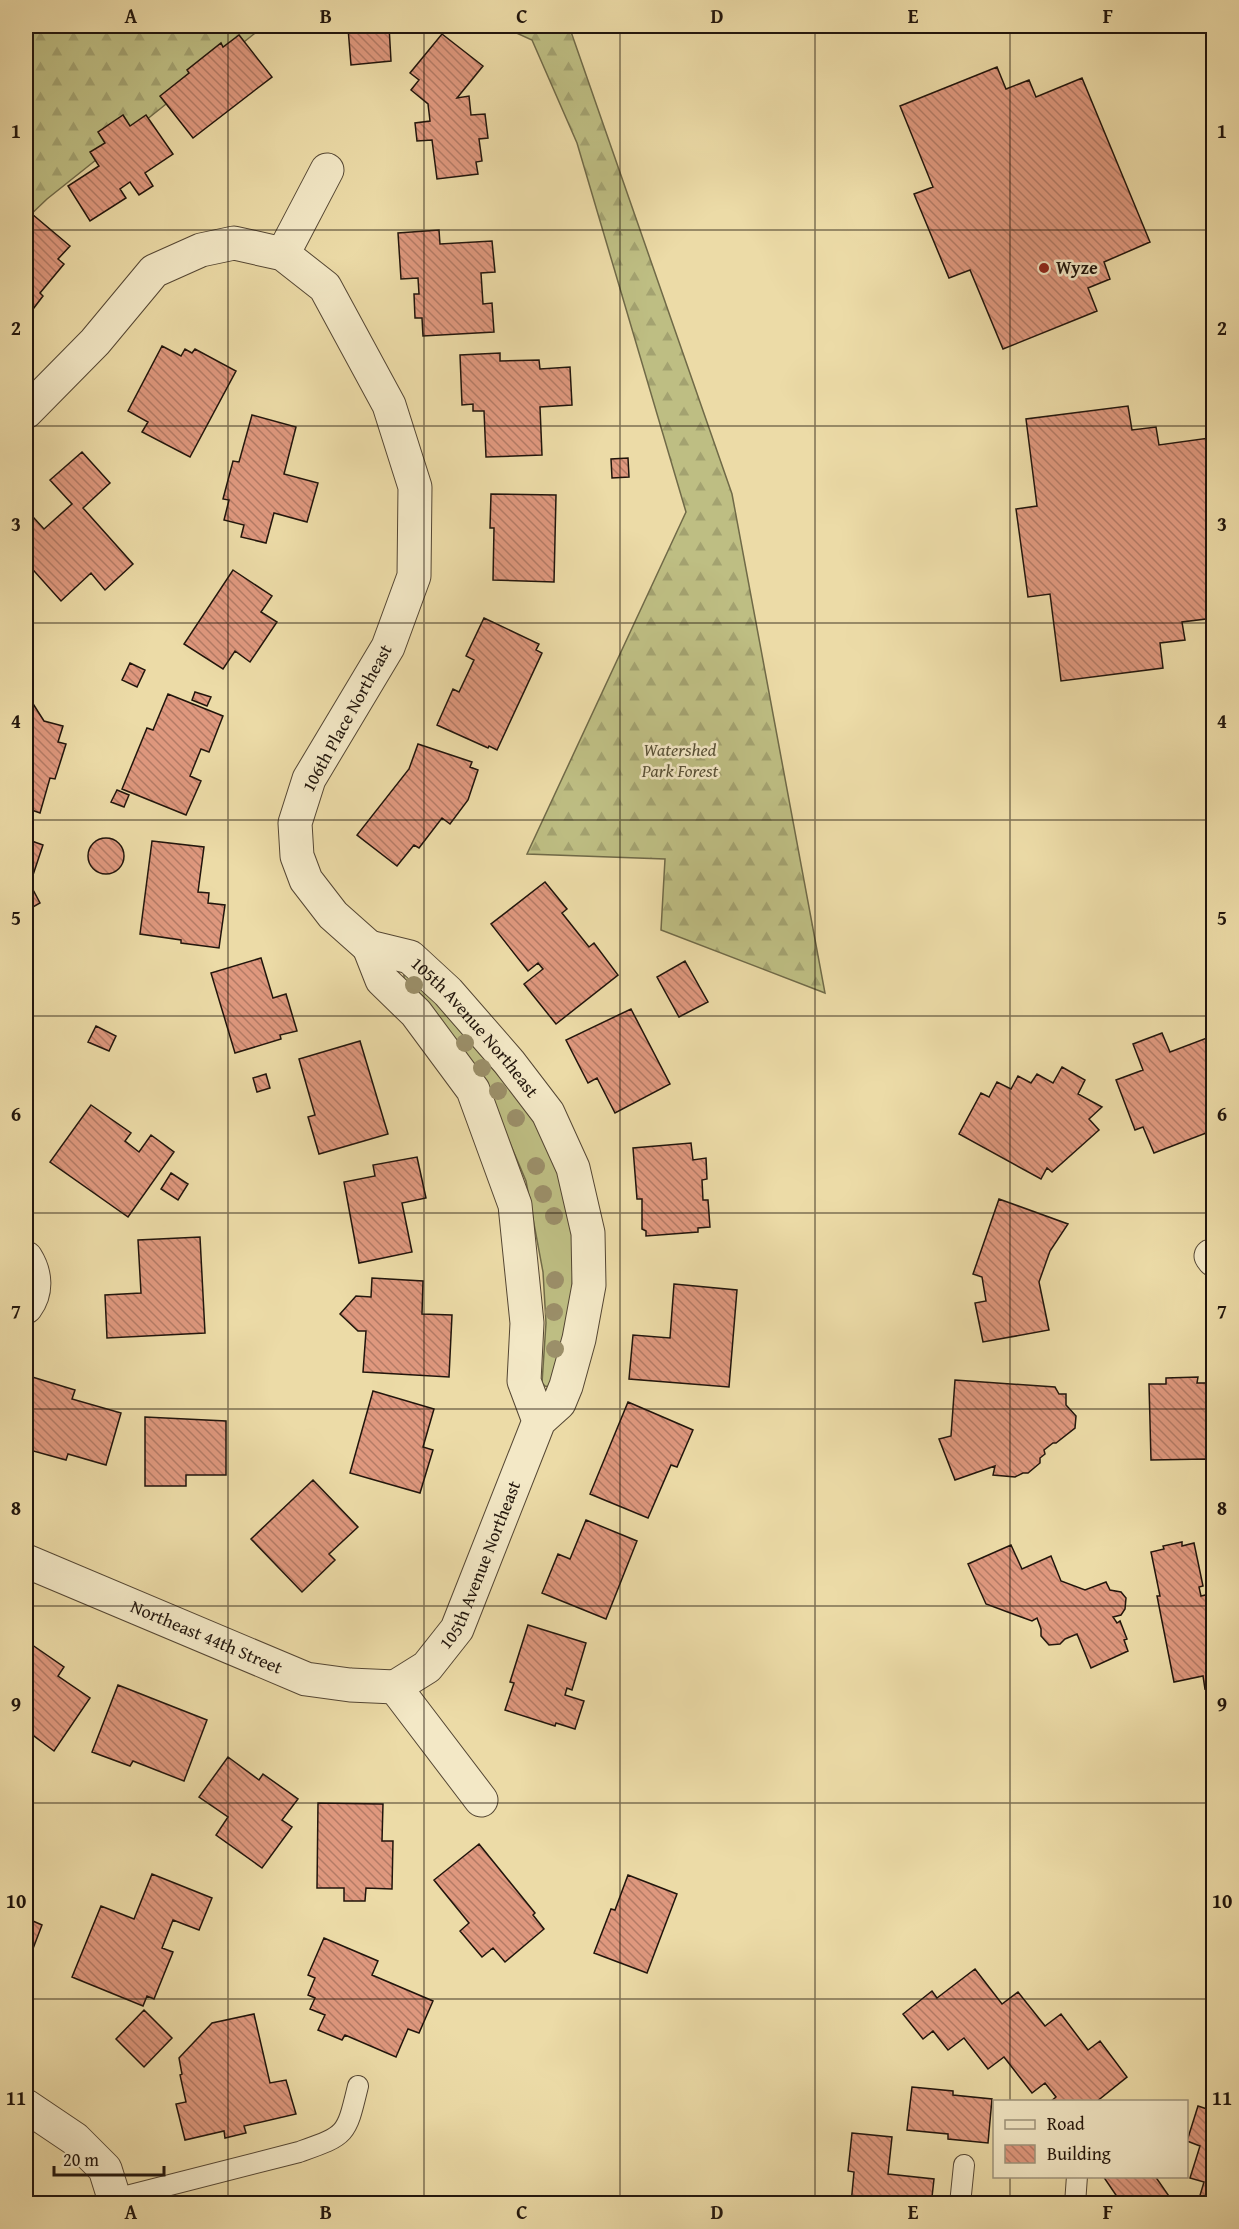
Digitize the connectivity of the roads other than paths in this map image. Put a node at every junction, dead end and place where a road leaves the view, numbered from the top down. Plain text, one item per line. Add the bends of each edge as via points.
1 (327, 171) dead end
2 (283, 254) junction
3 (26, 412) edge
4 (369, 947) junction
5 (26, 1258) edge
6 (26, 1307) edge
7 (538, 1420) junction
8 (26, 1560) edge
9 (395, 1687) junction
10 (481, 1800) dead end
11 (358, 2086) dead end
12 (26, 2106) edge
13 (964, 2165) dead end
14 (1077, 2178) edge
15 (115, 2201) edge
16 (960, 2204) edge
17 (1075, 2204) edge

1 - 2 street
2 - 3 street via 234,243 201,250 154,271 95,342
2 - 4 street, 106th Place Northeast via 325,287 389,405 415,487 414,576 388,647 309,779 295,822 297,856 306,880 333,915
4 - 7 street, 105th Avenue Northeast via 382,980 416,1013 473,1090 515,1205 527,1323 524,1381
4 - 7 street, 105th Avenue Northeast via 410,957 448,992 548,1113 573,1168 588,1233 589,1285 566,1386 559,1403
5 - 6 street via 34,1283
7 - 9 street, 105th Avenue Northeast via 457,1629 427,1667
8 - 9 street, Northeast 44th Street via 306,1679
9 - 10 street
11 - 15 lane via 350,2119 341,2134 328,2142
12 - 15 street via 75,2139 105,2169
13 - 16 lane
14 - 17 lane

